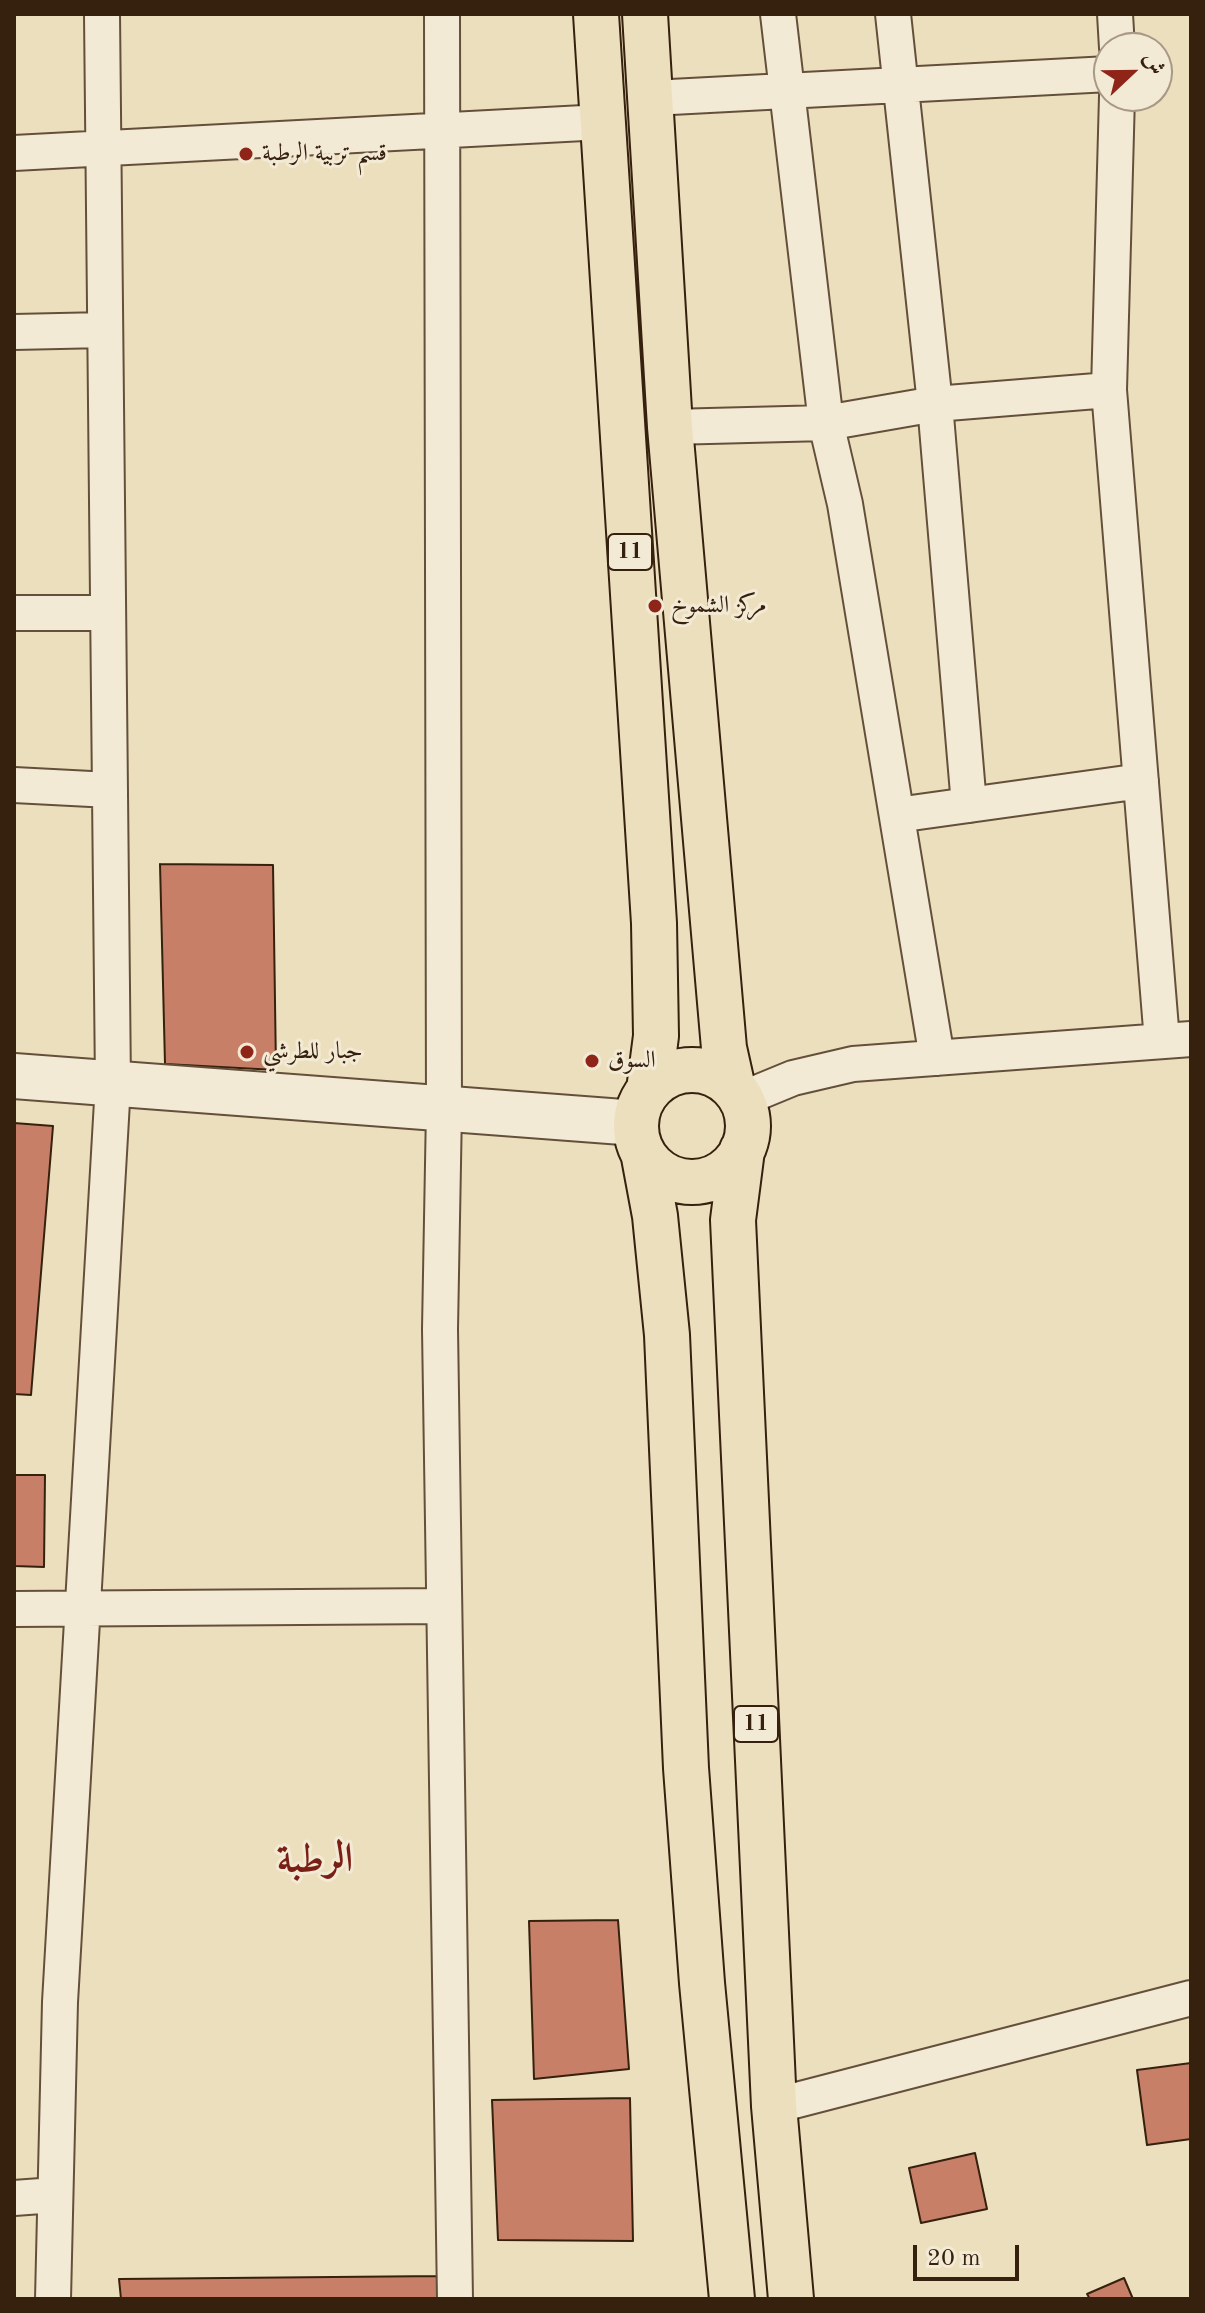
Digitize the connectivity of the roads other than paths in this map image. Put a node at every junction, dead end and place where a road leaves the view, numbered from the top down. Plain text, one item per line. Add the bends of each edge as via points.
1 (102, 14) edge
2 (442, 14) edge
3 (596, 14) edge
4 (645, 14) edge
5 (778, 14) edge
6 (893, 14) edge
7 (1093, 75) edge
8 (901, 85) junction
9 (784, 91) junction
10 (652, 98) junction
11 (1117, 112) edge
12 (603, 122) junction
13 (444, 131) junction
14 (103, 148) junction
15 (14, 153) edge
16 (105, 330) junction
17 (14, 332) edge
18 (1109, 390) junction
19 (935, 404) junction
20 (826, 423) junction
21 (670, 427) junction
22 (14, 613) edge
23 (108, 613) junction
24 (1141, 781) junction
25 (14, 785) edge
26 (110, 790) junction
27 (969, 805) junction
28 (897, 815) junction
29 (1176, 1040) edge
30 (937, 1058) junction
31 (14, 1076) edge
32 (113, 1084) junction
33 (737, 1092) junction
34 (444, 1109) junction
35 (643, 1123) junction
36 (742, 1150) junction
37 (444, 1606) junction
38 (14, 1609) edge
39 (80, 1611) junction
40 (1191, 1998) edge
41 (774, 2106) junction
42 (55, 2195) junction
43 (14, 2198) edge
44 (53, 2299) edge
45 (455, 2299) edge
46 (732, 2299) edge
47 (791, 2299) edge

1 - 14 street
2 - 13 street
3 - 12 highway, 11
4 - 10 highway, 11
5 - 9 street
6 - 8 street
7 - 8 street
8 - 9 street
8 - 19 street
9 - 10 street
9 - 20 street
10 - 21 highway, 11
11 - 18 street
12 - 13 street
12 - 35 highway, 11 via 655,948 656,1036
13 - 14 street
13 - 34 street
14 - 15 street
14 - 16 street
16 - 17 street
16 - 23 street
18 - 19 street
18 - 24 street
19 - 20 street
19 - 27 street
20 - 21 street
20 - 28 street via 845,504
21 - 33 highway, 11 via 721,1021
22 - 23 street
23 - 26 street
24 - 27 street
24 - 29 street
25 - 26 street
26 - 32 street
27 - 28 street
28 - 30 street
29 - 30 street
30 - 33 street via 823,1069
31 - 32 street
32 - 34 street
32 - 39 street
33 - 35 highway via 698,1071 679,1072
33 - 36 highway, 11 via 747,1133
34 - 35 street
34 - 37 street
35 - 36 highway via 663,1174 687,1182 720,1175
35 - 46 highway, 11 via 667,1335 687,1783
36 - 41 highway, 11 via 733,1220
37 - 39 street
37 - 45 street
38 - 39 street
39 - 42 street
40 - 41 street
41 - 47 highway, 11
42 - 43 street
42 - 44 street

